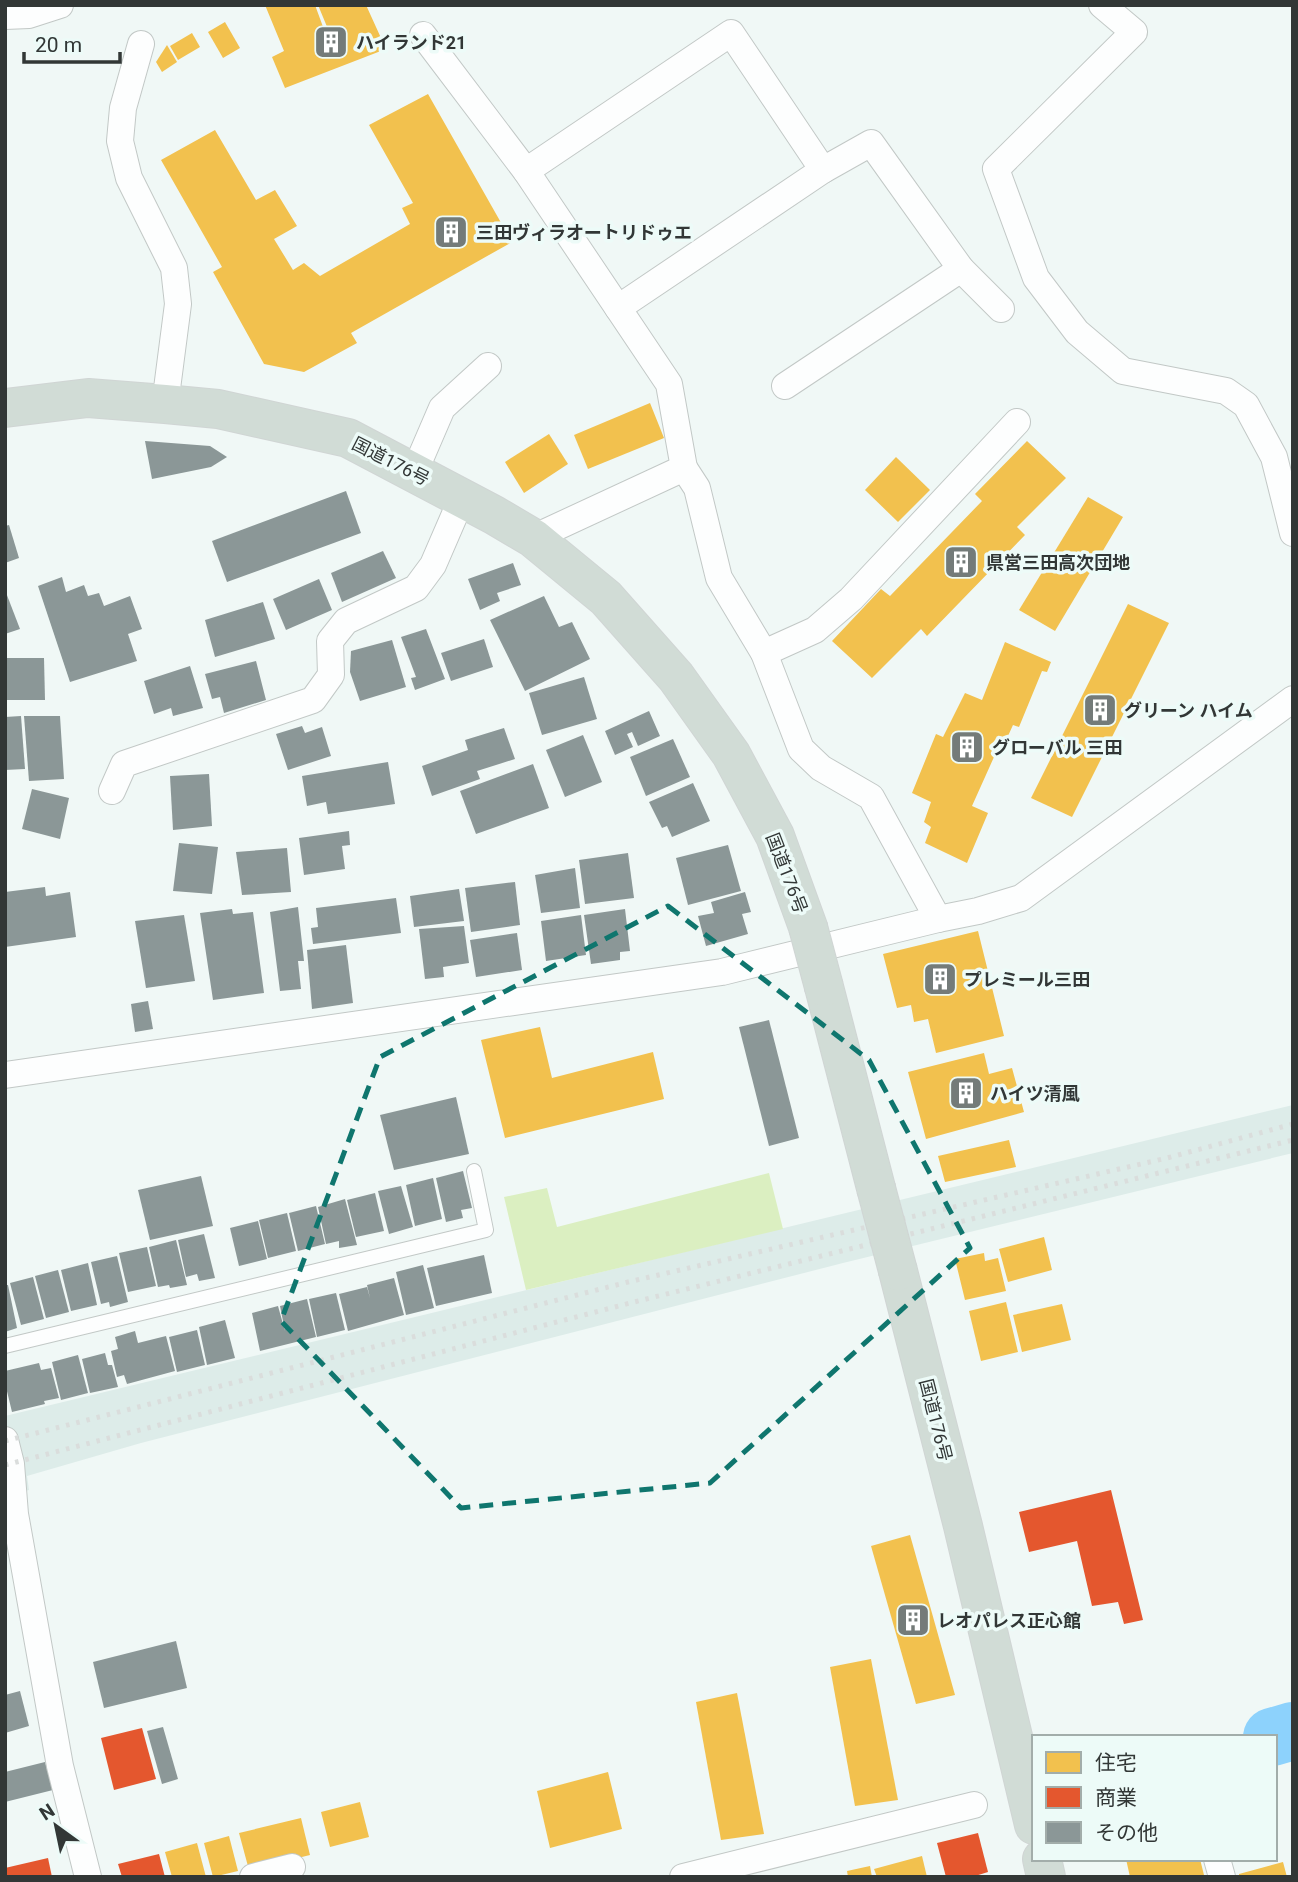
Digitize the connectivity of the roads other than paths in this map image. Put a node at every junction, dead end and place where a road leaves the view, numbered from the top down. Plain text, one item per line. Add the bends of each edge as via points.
1 (60, 5) edge
2 (1102, 5) edge
3 (5, 16) edge
4 (423, 35) dead end
5 (141, 44) dead end
6 (823, 170) junction
7 (526, 171) junction
8 (961, 269) junction
9 (618, 308) junction
10 (1001, 309) dead end
11 (488, 366) dead end
12 (785, 386) dead end
13 (165, 404) junction
14 (5, 408) edge
15 (1017, 422) dead end
16 (684, 468) junction
17 (414, 473) junction
18 (461, 498) junction
19 (1293, 533) edge
20 (533, 538) junction
21 (764, 653) junction
22 (1293, 699) edge
23 (112, 791) dead end
24 (937, 919) junction
25 (5, 1075) edge
26 (474, 1171) dead end
27 (5, 1346) edge
28 (5, 1440) edge
29 (10, 1516) edge
30 (974, 1805) dead end
31 (1032, 1817) edge
32 (292, 1867) dead end
33 (88, 1877) edge
34 (253, 1877) edge
35 (683, 1877) edge

1 - 3 street via 29,15
2 - 19 street via 1134,32 996,169 1036,278 1077,332 1123,371 1226,391 1246,405 1273,457
4 - 7 street
5 - 13 street via 122,108 120,141 129,178 174,268 178,304
6 - 7 street via 731,33
6 - 8 street via 871,143
6 - 9 street
7 - 9 street
8 - 10 street
8 - 12 street
9 - 16 street via 669,384
11 - 17 street via 442,408
13 - 14 highway, 国道176号 via 88,398
13 - 17 highway, 国道176号 via 218,409 348,438
15 - 21 street via 851,599 815,630
16 - 20 street
16 - 21 street via 697,488 719,578
17 - 18 highway, 国道176号
18 - 20 highway, 国道176号
18 - 23 street via 433,565 416,588 346,621 330,641 331,675 313,700 124,764
20 - 31 highway, 国道176号, bridge via 606,598 676,677 723,743 775,836 824,987 963,1526
21 - 24 street via 802,749 821,768 871,797
22 - 24 street via 1021,898
24 - 25 street via 722,972
26 - 27 lane via 486,1230
28 - 29 street via 11,1464
29 - 33 street via 60,1766
30 - 35 street
32 - 34 street

